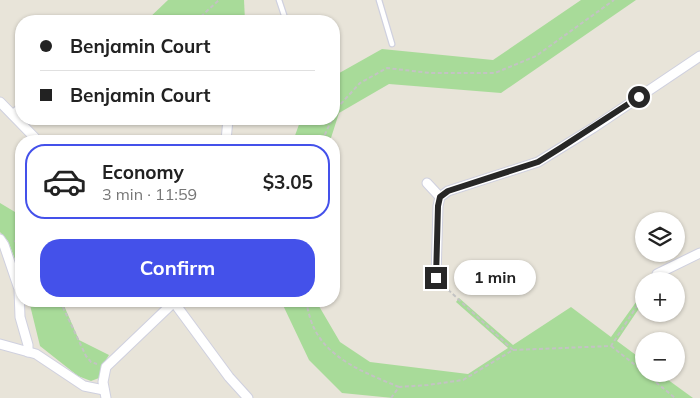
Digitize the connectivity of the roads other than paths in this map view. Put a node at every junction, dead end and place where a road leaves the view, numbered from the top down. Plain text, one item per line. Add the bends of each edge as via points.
1 (279, 0) edge
2 (379, 0) edge
3 (284, 15) edge
4 (392, 44) dead end
5 (700, 56) edge
6 (0, 102) edge
7 (13, 115) edge
8 (23, 125) edge
9 (32, 135) edge
10 (427, 183) dead end
11 (440, 197) junction
12 (0, 239) edge
13 (700, 253) edge
14 (661, 272) edge
15 (15, 277) edge
16 (436, 278) road end
17 (20, 307) edge
18 (173, 307) edge
19 (180, 307) edge
20 (0, 344) edge
21 (28, 352) junction
22 (105, 394) edge
23 (248, 398) edge

1 - 3 lane
2 - 4 lane
5 - 11 street via 538,162 456,188
6 - 7 street
8 - 9 street
10 - 11 street
11 - 16 street
12 - 15 street
13 - 14 street
17 - 21 street
18 - 22 street via 106,367
19 - 23 street via 229,377
20 - 21 street
21 - 22 street via 43,358 84,386

